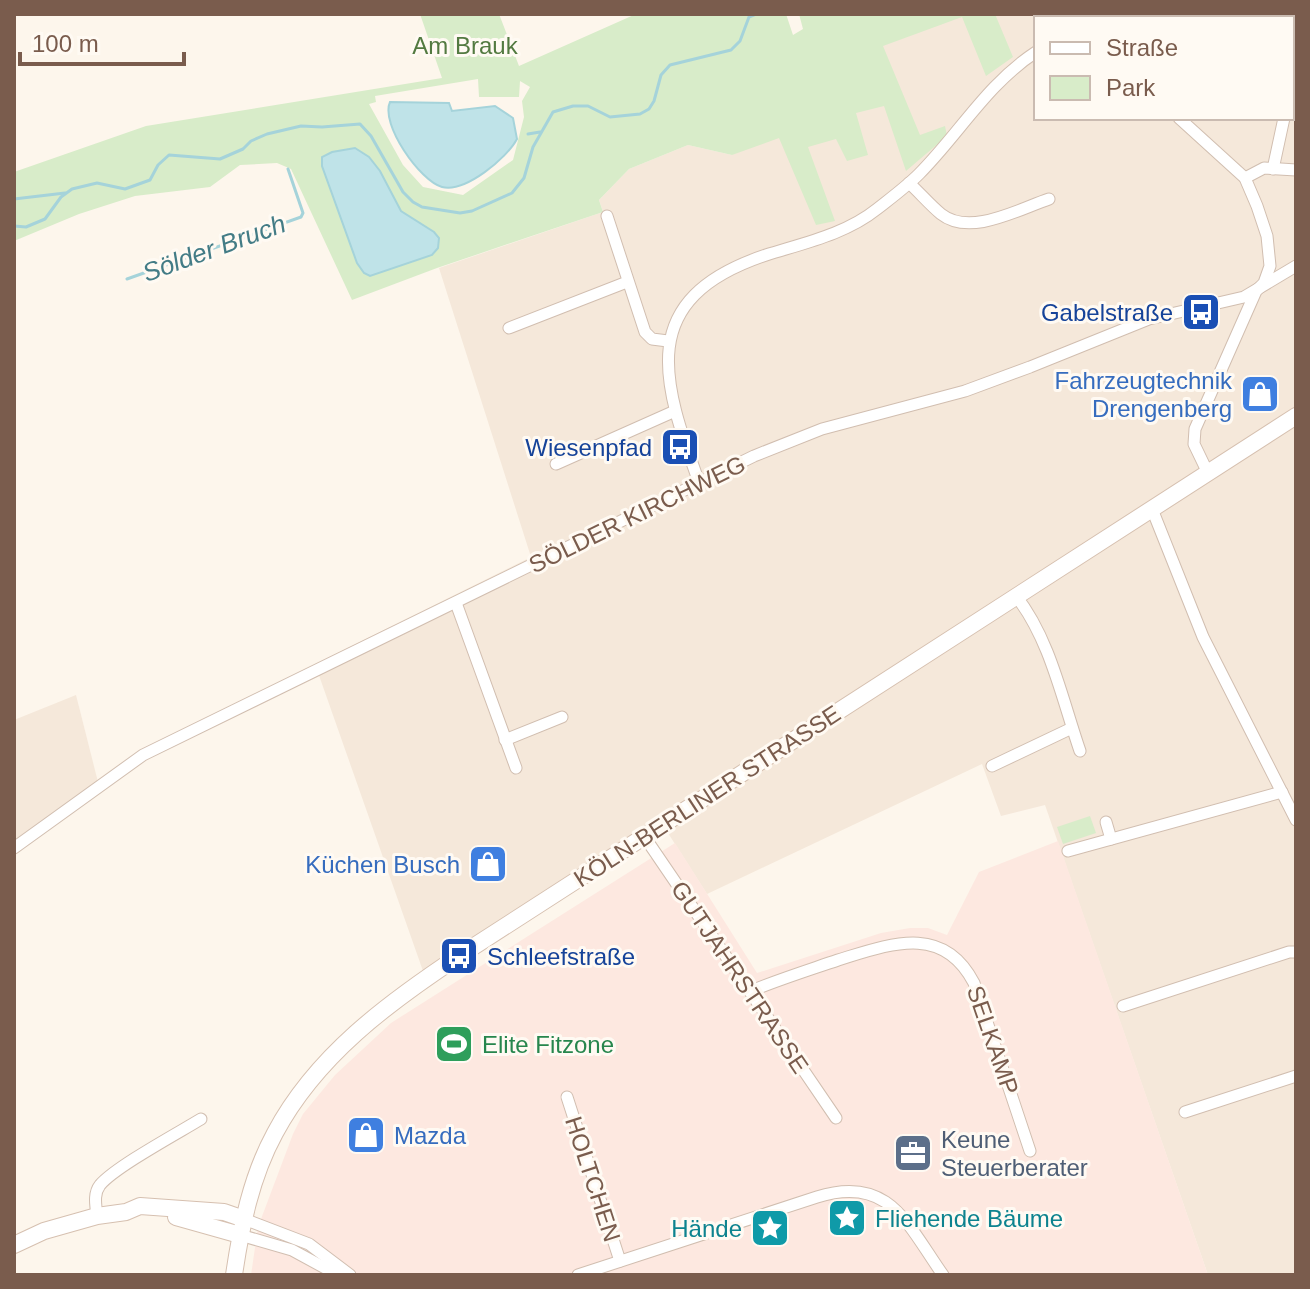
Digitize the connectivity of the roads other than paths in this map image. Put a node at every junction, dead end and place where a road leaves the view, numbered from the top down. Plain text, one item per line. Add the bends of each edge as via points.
1 (1034, 54) edge
2 (1181, 120) edge
3 (1284, 120) edge
4 (1273, 169) junction
5 (1296, 170) edge
6 (1245, 178) junction
7 (909, 183) junction
8 (1049, 199) dead end
9 (607, 216) dead end
10 (1296, 266) edge
11 (627, 282) junction
12 (1256, 291) junction
13 (509, 328) dead end
14 (668, 341) junction
15 (675, 411) junction
16 (1296, 416) edge
17 (556, 464) dead end
18 (1208, 473) junction
19 (700, 485) junction
20 (1152, 509) junction
21 (1016, 596) junction
22 (456, 603) junction
23 (562, 717) dead end
24 (1072, 728) junction
25 (505, 740) junction
26 (1080, 751) dead end
27 (992, 766) dead end
28 (516, 768) dead end
29 (1282, 792) junction
30 (1296, 820) edge
31 (1106, 822) dead end
32 (644, 836) junction
33 (1111, 839) junction
34 (14, 848) edge
35 (1068, 851) dead end
36 (1296, 952) edge
37 (751, 991) junction
38 (1123, 1006) dead end
39 (1296, 1076) edge
40 (567, 1097) dead end
41 (1185, 1112) dead end
42 (836, 1118) dead end
43 (201, 1119) dead end
44 (1030, 1151) dead end
45 (97, 1216) junction
46 (242, 1227) junction
47 (14, 1245) edge
48 (620, 1261) junction
49 (234, 1275) edge
50 (338, 1275) edge
51 (350, 1275) edge
52 (578, 1275) edge
53 (943, 1275) edge

1 - 7 street via 1003,77
2 - 6 street
3 - 4 street
4 - 5 street
4 - 6 street
6 - 12 street via 1270,252 1268,276
7 - 8 street via 943,216 960,222 979,222
7 - 14 street via 862,221 715,278 685,307
9 - 11 street
10 - 12 street, SÖLDER KIRCHWEG
11 - 13 street
11 - 14 street via 645,332
12 - 18 street via 1195,429 1194,444
12 - 19 street, SÖLDER KIRCHWEG via 1149,319 965,391 803,435
14 - 15 street
15 - 17 street
15 - 19 street
16 - 18 main road, KÖLN-BERLINER STRASSE
18 - 20 main road, KÖLN-BERLINER STRASSE
19 - 22 street, SÖLDER KIRCHWEG
20 - 21 main road, KÖLN-BERLINER STRASSE
20 - 29 street via 1203,637
21 - 24 street via 1041,637
21 - 32 main road, KÖLN-BERLINER STRASSE
22 - 25 street
22 - 34 street, SÖLDER KIRCHWEG via 143,755
23 - 25 street
24 - 26 street
24 - 27 street
25 - 28 street
29 - 30 street
29 - 33 street
31 - 33 street
32 - 37 street, GUTJAHRSTRASSE
32 - 46 main road, KÖLN-BERLINER STRASSE via 424,979 345,1043 318,1071 275,1133
33 - 35 street
36 - 38 street
37 - 42 street, GUTJAHRSTRASSE
37 - 44 street, SELKAMP via 894,943 945,950 974,983
39 - 41 street
40 - 48 street, HOLTCHEN
43 - 45 street via 99,1186
45 - 46 main road via 140,1206 224,1212
45 - 47 main road
46 - 49 main road, KÖLN-BERLINER STRASSE
46 - 50 street
46 - 51 street via 309,1244
48 - 52 street
48 - 53 street via 830,1193 858,1190 878,1196 897,1211

